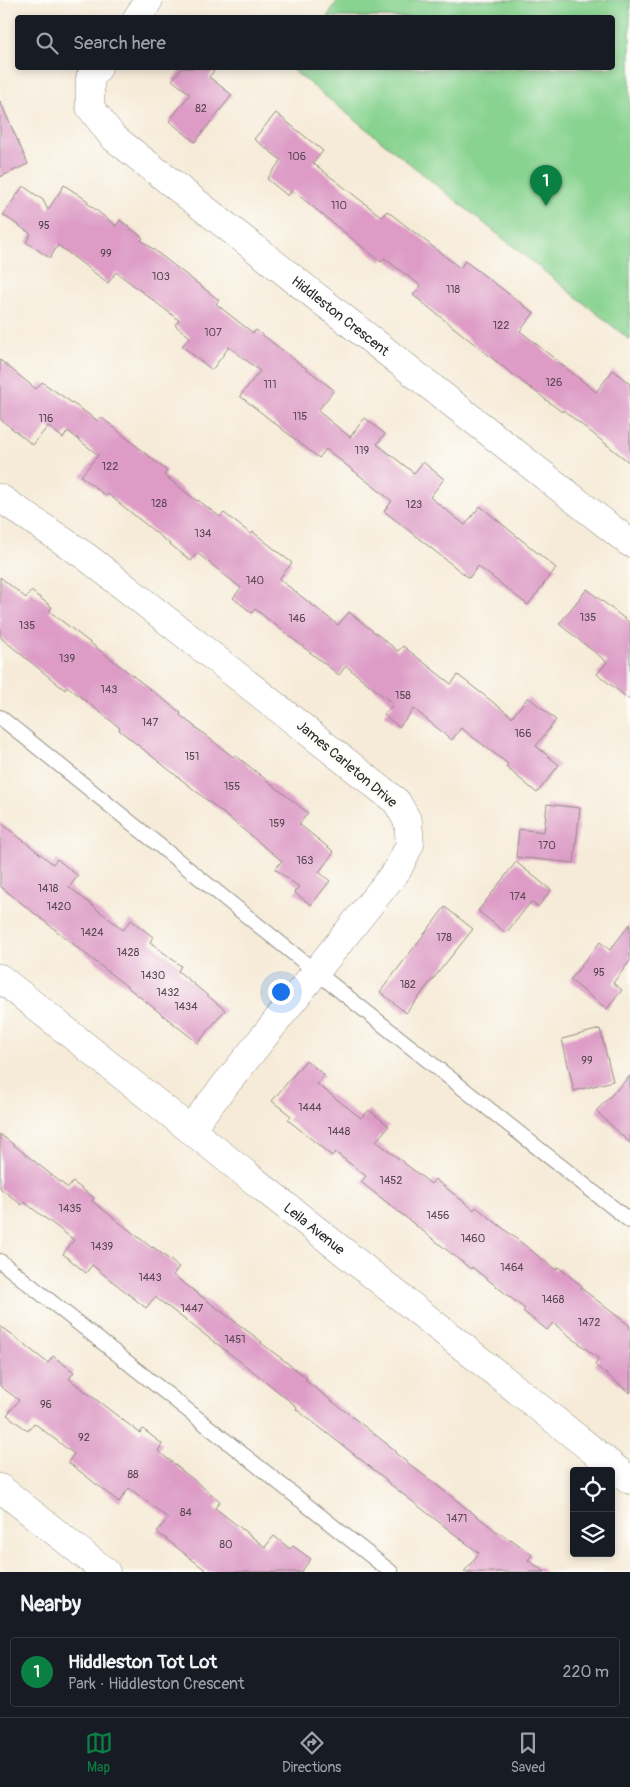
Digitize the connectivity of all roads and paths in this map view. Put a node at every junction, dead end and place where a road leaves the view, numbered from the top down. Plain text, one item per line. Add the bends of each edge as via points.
1 (149, 0) edge
2 (139, 15) edge
3 (96, 70) edge
4 (0, 498) edge
5 (630, 543) edge
6 (0, 717) edge
7 (315, 972) junction
8 (0, 978) edge
9 (190, 1129) junction
10 (630, 1222) edge
11 (0, 1261) edge
12 (630, 1480) edge
13 (0, 1488) edge
14 (106, 1572) edge
15 (390, 1572) edge

1 - 2 street
3 - 5 street, Hiddleston Crescent via 90,78 90,107 113,138
4 - 7 street, James Carleton Drive via 88,558 397,802 408,822 410,844 398,869
6 - 7 lane
7 - 9 street, James Carleton Drive
7 - 10 lane
8 - 9 street, Leila Avenue
9 - 12 street, Leila Avenue
11 - 15 lane
13 - 14 street

